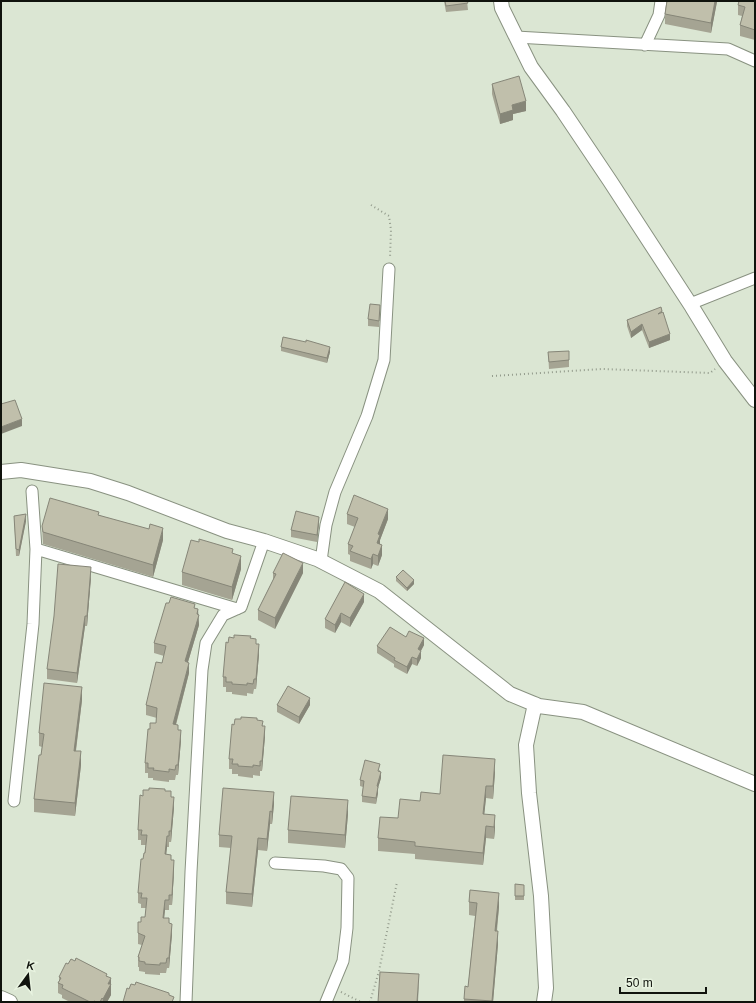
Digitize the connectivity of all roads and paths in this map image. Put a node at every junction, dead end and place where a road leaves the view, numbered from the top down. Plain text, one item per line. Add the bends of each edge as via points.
1 (501, 1) edge
2 (661, 1) edge
3 (516, 37) junction
4 (645, 45) junction
5 (755, 61) edge
6 (371, 205) dead end
7 (389, 269) joint
8 (755, 278) edge
9 (690, 304) junction
10 (725, 361) junction
11 (492, 376) dead end
12 (755, 400) edge
13 (1, 472) edge
14 (32, 491) dead end
15 (264, 541) junction
16 (36, 549) junction
17 (321, 561) junction
18 (237, 609) junction
19 (535, 704) junction
20 (755, 784) edge
21 (14, 801) dead end
22 (275, 863) dead end
23 (397, 882) dead end
24 (333, 988) junction
25 (1, 998) edge
26 (10, 1002) edge
27 (186, 1002) edge
28 (326, 1002) edge
29 (361, 1002) edge
30 (370, 1002) edge
31 (544, 1002) edge

1 - 3 street
2 - 4 street via 659,15
3 - 4 street
3 - 9 street via 531,67 602,168
4 - 5 street via 728,49
6 - 7 path via 389,216
7 - 17 street via 384,360 367,416 335,492 326,525
8 - 9 street
9 - 10 street
10 - 11 path via 710,373 602,369
10 - 12 street
13 - 15 street via 21,470 90,480 227,531
14 - 16 street
15 - 17 street
15 - 18 street via 241,607
16 - 18 street
16 - 21 street via 33,624
17 - 19 street via 379,591 510,694
18 - 27 street via 223,615 206,643 202,670 190,872
19 - 20 street via 583,712
19 - 31 street via 526,745 528,794 541,896 546,988
22 - 24 street via 341,868 348,878 344,962
23 - 30 path
24 - 28 street
24 - 29 path
25 - 26 street

